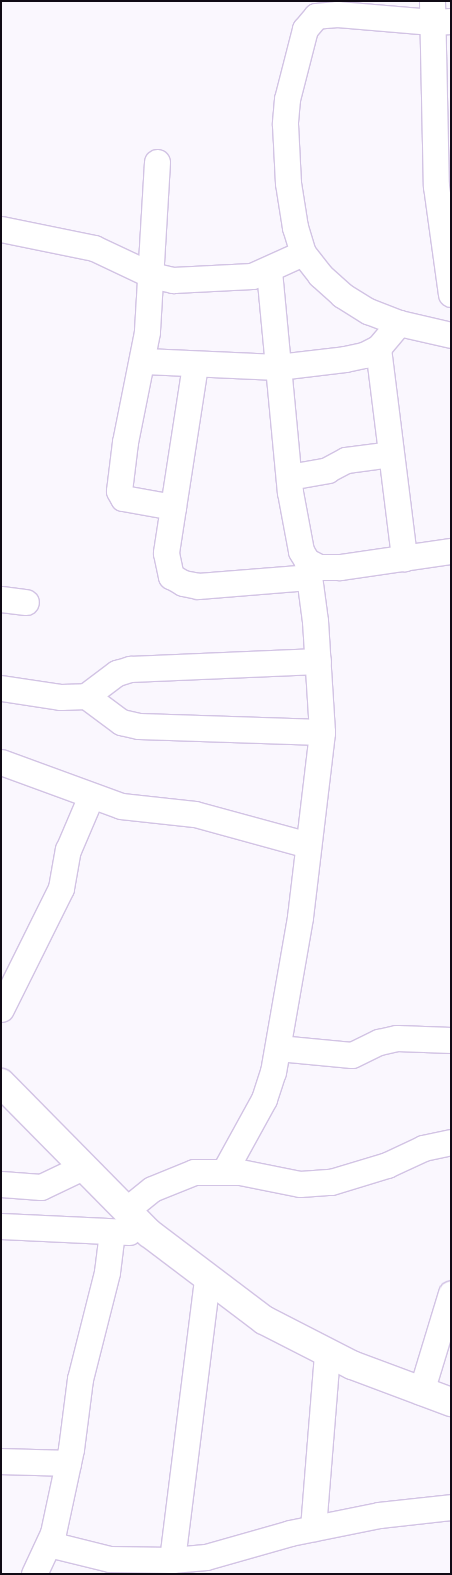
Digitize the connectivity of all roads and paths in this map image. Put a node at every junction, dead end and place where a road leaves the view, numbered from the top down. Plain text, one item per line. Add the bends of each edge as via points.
1 (438, 15) edge
2 (158, 162) dead end
3 (445, 213) edge
4 (1, 229) edge
5 (303, 253) junction
6 (269, 271) junction
7 (151, 275) junction
8 (451, 294) edge
9 (399, 323) junction
10 (451, 335) edge
11 (378, 348) junction
12 (144, 361) junction
13 (195, 365) junction
14 (278, 368) junction
15 (391, 454) junction
16 (289, 477) junction
17 (173, 507) junction
18 (451, 551) edge
19 (404, 558) junction
20 (308, 569) junction
21 (1, 599) edge
22 (26, 602) dead end
23 (318, 661) junction
24 (1, 688) edge
25 (86, 696) junction
26 (322, 732) junction
27 (1, 762) edge
28 (91, 796) junction
29 (308, 845) junction
30 (1, 1010) edge
31 (451, 1040) edge
32 (278, 1048) junction
33 (1, 1083) edge
34 (451, 1142) edge
35 (84, 1166) junction
36 (224, 1170) junction
37 (1, 1184) edge
38 (119, 1221) junction
39 (1, 1226) edge
40 (208, 1280) junction
41 (451, 1293) edge
42 (327, 1353) junction
43 (421, 1392) junction
44 (451, 1402) edge
45 (1, 1461) edge
46 (68, 1463) junction
47 (451, 1507) edge
48 (313, 1528) junction
49 (49, 1544) junction
50 (172, 1560) junction
51 (210, 1565) edge
52 (34, 1574) edge

1 - 3 street
1 - 5 street via 337,14 316,16 310,21 287,99 285,124 288,184
2 - 7 street
3 - 8 street
4 - 7 street via 94,248
5 - 6 street
5 - 9 street via 342,295 368,311
6 - 7 street via 252,276 194,280
6 - 14 street
7 - 12 street
9 - 10 street
9 - 11 street
11 - 14 street via 364,355
11 - 15 street
12 - 13 street
12 - 17 street via 125,442 119,491 122,498
13 - 14 street
13 - 17 street
14 - 16 street
15 - 16 street via 346,460 327,470
15 - 19 street
16 - 20 street via 301,551
17 - 20 street via 166,566 171,576 182,583 198,586
18 - 19 street
19 - 20 street
20 - 23 street
21 - 22 street
23 - 25 street via 130,669 117,673
23 - 26 street
24 - 25 street via 61,697
25 - 26 street via 121,722 139,726
26 - 29 street
27 - 28 street
28 - 29 street via 142,810 196,814
28 - 30 street via 68,850 61,888
29 - 32 street
31 - 32 street via 397,1038 352,1055
32 - 36 street via 264,1099
33 - 35 street
34 - 36 street via 423,1148 363,1173 330,1182 300,1184
35 - 37 street via 41,1187
35 - 38 street
36 - 38 street via 194,1172 173,1178 152,1189
38 - 39 street
38 - 40 street via 149,1233
38 - 46 street via 80,1379
40 - 42 street via 264,1320
40 - 50 street
41 - 43 street
42 - 43 street
42 - 48 street
43 - 44 street
45 - 46 street
46 - 49 street
47 - 48 street via 379,1514
48 - 51 street
49 - 50 street via 110,1559
49 - 52 street
50 - 51 street

